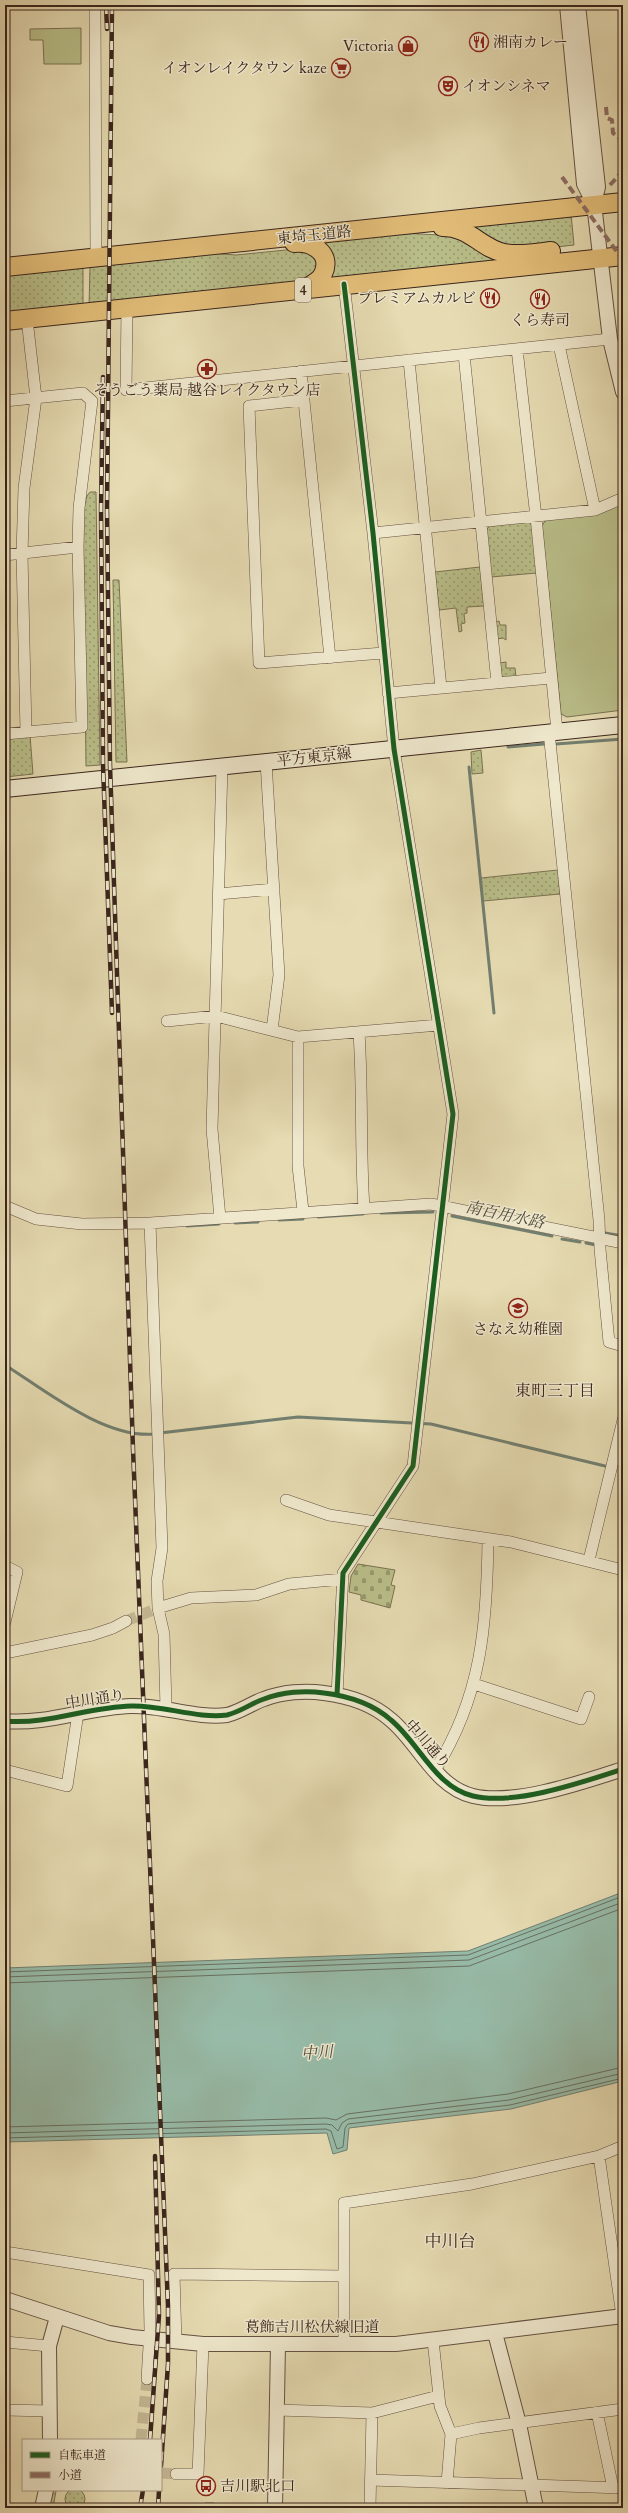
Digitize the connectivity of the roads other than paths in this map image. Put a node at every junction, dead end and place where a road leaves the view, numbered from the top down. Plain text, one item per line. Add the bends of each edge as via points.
1 (95, 5) edge
2 (566, 5) edge
3 (578, 5) edge
4 (623, 202) edge
5 (594, 204) junction
6 (623, 214) edge
7 (411, 225) junction
8 (211, 246) junction
9 (623, 256) edge
10 (96, 258) junction
11 (600, 259) junction
12 (5, 267) edge
13 (344, 284) junction
14 (300, 291) junction
15 (127, 308) junction
16 (26, 318) junction
17 (5, 321) edge
18 (610, 339) junction
19 (559, 345) junction
20 (517, 349) junction
21 (464, 354) junction
22 (409, 360) junction
23 (355, 366) junction
24 (301, 371) junction
25 (623, 392) edge
26 (36, 398) junction
27 (303, 400) junction
28 (5, 401) edge
29 (623, 498) edge
30 (595, 510) junction
31 (536, 517) junction
32 (481, 522) junction
33 (426, 527) junction
34 (373, 534) junction
35 (78, 547) junction
36 (22, 554) junction
37 (5, 555) edge
38 (383, 653) junction
39 (330, 658) junction
40 (551, 678) junction
41 (497, 683) junction
42 (441, 688) junction
43 (388, 693) junction
44 (623, 725) edge
45 (26, 732) junction
46 (553, 732) junction
47 (5, 734) edge
48 (394, 749) junction
49 (266, 762) junction
50 (222, 766) junction
51 (5, 789) edge
52 (274, 890) junction
53 (218, 894) junction
54 (216, 1016) junction
55 (167, 1021) dead end
56 (439, 1025) junction
57 (272, 1030) junction
58 (359, 1033) junction
59 (298, 1037) junction
60 (5, 1206) edge
61 (443, 1206) junction
62 (364, 1208) junction
63 (303, 1211) junction
64 (220, 1218) junction
65 (150, 1222) junction
66 (600, 1239) junction
67 (623, 1243) edge
68 (623, 1346) edge
69 (623, 1420) edge
70 (286, 1500) dead end
71 (376, 1523) junction
72 (488, 1539) junction
73 (589, 1560) junction
74 (5, 1566) edge
75 (623, 1570) edge
76 (343, 1578) junction
77 (158, 1608) junction
78 (126, 1621) tunnel mouth
79 (5, 1622) edge
80 (6, 1651) edge
81 (474, 1684) junction
82 (337, 1695) junction
83 (588, 1697) dead end
84 (166, 1708) junction
85 (78, 1713) junction
86 (5, 1721) edge
87 (623, 1768) edge
88 (5, 1770) edge
89 (435, 1770) junction
90 (623, 2146) edge
91 (599, 2156) junction
92 (5, 2252) edge
93 (344, 2276) junction
94 (5, 2299) edge
95 (57, 2316) junction
96 (622, 2316) edge
97 (495, 2333) junction
98 (149, 2339) junction
99 (432, 2340) junction
100 (5, 2342) edge
101 (176, 2342) junction
102 (203, 2344) junction
103 (278, 2345) junction
104 (344, 2345) junction
105 (49, 2346) junction
106 (147, 2379) tunnel mouth
107 (438, 2396) junction
108 (623, 2409) edge
109 (5, 2410) edge
110 (277, 2410) junction
111 (50, 2411) junction
112 (597, 2412) junction
113 (372, 2413) junction
114 (519, 2424) junction
115 (451, 2434) junction
116 (50, 2439) edge
117 (176, 2474) tunnel mouth
118 (370, 2480) junction
119 (447, 2483) junction
120 (531, 2486) junction
121 (618, 2488) edge
122 (46, 2491) edge
123 (42, 2508) edge
124 (275, 2508) edge
125 (370, 2508) edge
126 (536, 2508) edge

1 - 10 street
2 - 5 street via 584,184
3 - 5 street via 598,188
4 - 5 highway, 東埼玉道路 / 4
5 - 6 highway
5 - 7 highway, 東埼玉道路 / 4
5 - 11 street
7 - 8 highway, 東埼玉道路 / 4
7 - 11 highway, 4 via 451,227 473,235 489,247 504,253 575,249 587,251
8 - 10 highway, 東埼玉道路 / 4
8 - 14 highway, 4 via 247,247 301,242 311,244 322,253 325,267 319,279
9 - 11 highway, 4
10 - 12 highway, 東埼玉道路 / 4
11 - 13 highway, 4
11 - 18 street
13 - 14 highway, 4
13 - 23 street
14 - 15 highway, 4
15 - 16 highway, 4
15 - 24 street via 126,390
16 - 17 highway, 4
16 - 26 street
18 - 19 street
18 - 25 street
19 - 20 street
19 - 30 street
20 - 21 street
20 - 31 street
21 - 22 street
21 - 32 street
22 - 23 street
22 - 33 street
23 - 24 street
23 - 34 street
24 - 27 street
26 - 28 street
26 - 35 street via 83,393 92,401 79,508
26 - 36 street via 24,488
27 - 39 street
27 - 39 street via 249,406 259,663
29 - 30 street
30 - 31 street
31 - 32 street
31 - 40 street
32 - 33 street
32 - 41 street
33 - 34 street
33 - 42 street
34 - 38 street
35 - 36 street
35 - 45 street via 82,727
36 - 37 street
36 - 45 street
38 - 39 street
38 - 43 street
40 - 41 street
40 - 46 street
41 - 42 street
42 - 43 street
43 - 48 street
44 - 46 main road, 平方東京線
45 - 47 street
46 - 48 main road, 平方東京線
46 - 66 street
48 - 49 main road, 平方東京線
48 - 56 street
49 - 50 main road, 平方東京線
49 - 52 street
50 - 51 main road, 平方東京線
50 - 53 street
52 - 53 street
52 - 57 street via 278,975
53 - 54 street
54 - 55 street
54 - 57 street
54 - 64 street via 212,1129
56 - 58 street
56 - 61 street via 453,1114
57 - 59 street
58 - 59 street
58 - 62 street via 363,1091 360,1146
59 - 63 street via 298,1166
60 - 65 street via 36,1219 82,1224
61 - 62 street via 431,1204
61 - 66 street
61 - 71 street via 413,1466
62 - 63 street
63 - 64 street
64 - 65 street
65 - 77 street via 162,1548 157,1581
66 - 67 street
66 - 68 street via 609,1342
69 - 73 street
70 - 71 street via 329,1515
71 - 72 street
71 - 76 street via 343,1573
72 - 73 street via 535,1546
72 - 81 street via 485,1632
73 - 75 street
74 - 79 street via 17,1572
76 - 77 street via 289,1584 256,1595 191,1598
76 - 82 street
77 - 84 street via 164,1634
78 - 80 street via 92,1635
81 - 83 street via 582,1719
81 - 89 street via 454,1736
82 - 84 street, 中川通り via 308,1692 286,1694 264,1699 227,1714
82 - 89 street, 中川通り via 378,1710 392,1720
84 - 85 street, 中川通り via 114,1706
85 - 86 street, 中川通り via 34,1722
85 - 88 street via 66,1786
87 - 89 street, 中川通り via 574,1784 495,1799 472,1796 459,1791
90 - 91 street
91 - 93 street via 472,2184 344,2203
91 - 96 street
92 - 98 street via 149,2276
93 - 101 street via 174,2274
93 - 104 street
94 - 95 street, 葛飾吉川松伏線旧道
95 - 98 street, 葛飾吉川松伏線旧道 via 109,2333
95 - 105 street
96 - 97 street, 葛飾吉川松伏線旧道
97 - 99 street, 葛飾吉川松伏線旧道
97 - 114 street
98 - 101 street, 葛飾吉川松伏線旧道
98 - 106 street
99 - 104 street, 葛飾吉川松伏線旧道
99 - 107 street
100 - 105 street
101 - 102 street, 葛飾吉川松伏線旧道
102 - 103 street, 葛飾吉川松伏線旧道
102 - 117 street via 198,2474
103 - 104 street, 葛飾吉川松伏線旧道
103 - 110 street
105 - 111 street
107 - 113 street
107 - 115 street
108 - 112 street
109 - 111 street
110 - 113 street
110 - 124 street
111 - 116 street
112 - 114 street
112 - 121 street
113 - 118 street
114 - 115 street
114 - 120 street
115 - 119 street
118 - 119 street
118 - 125 street
119 - 120 street
120 - 121 street
120 - 126 street
122 - 123 street

